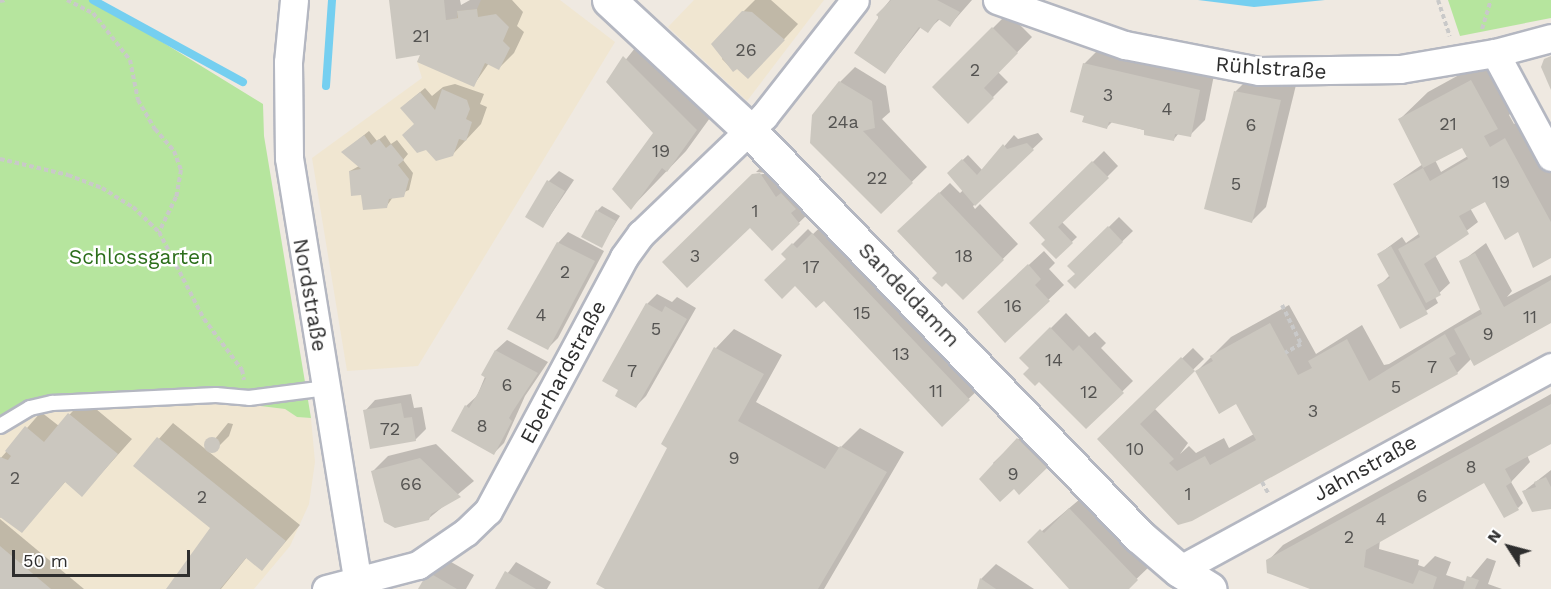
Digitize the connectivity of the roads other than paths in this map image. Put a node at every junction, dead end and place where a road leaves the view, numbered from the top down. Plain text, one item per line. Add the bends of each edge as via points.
1 (294, 0) edge
2 (609, 0) edge
3 (855, 0) edge
4 (998, 0) edge
5 (1551, 38) edge
6 (1495, 53) junction
7 (750, 131) junction
8 (1551, 157) edge
9 (1551, 367) edge
10 (326, 388) junction
11 (0, 426) edge
12 (1179, 570) junction
13 (358, 586) edge
14 (326, 589) edge
15 (1210, 589) edge

1 - 10 street, Nordstraße via 286,131
2 - 7 street, Sandeldamm
3 - 7 street via 817,53
4 - 6 street, Rühlstraße via 1125,45 1259,70 1366,72
5 - 6 street, Rühlstraße
6 - 8 street
7 - 12 street, Sandeldamm via 1139,536
7 - 13 street, Eberhardstraße via 641,234 624,257 488,511 466,532 418,564
9 - 12 street, Jahnstraße
10 - 11 lane via 249,398 216,394 52,403 30,408
10 - 13 street, Nordstraße
12 - 15 street, Sandeldamm
13 - 14 street, Eberhardstraße

